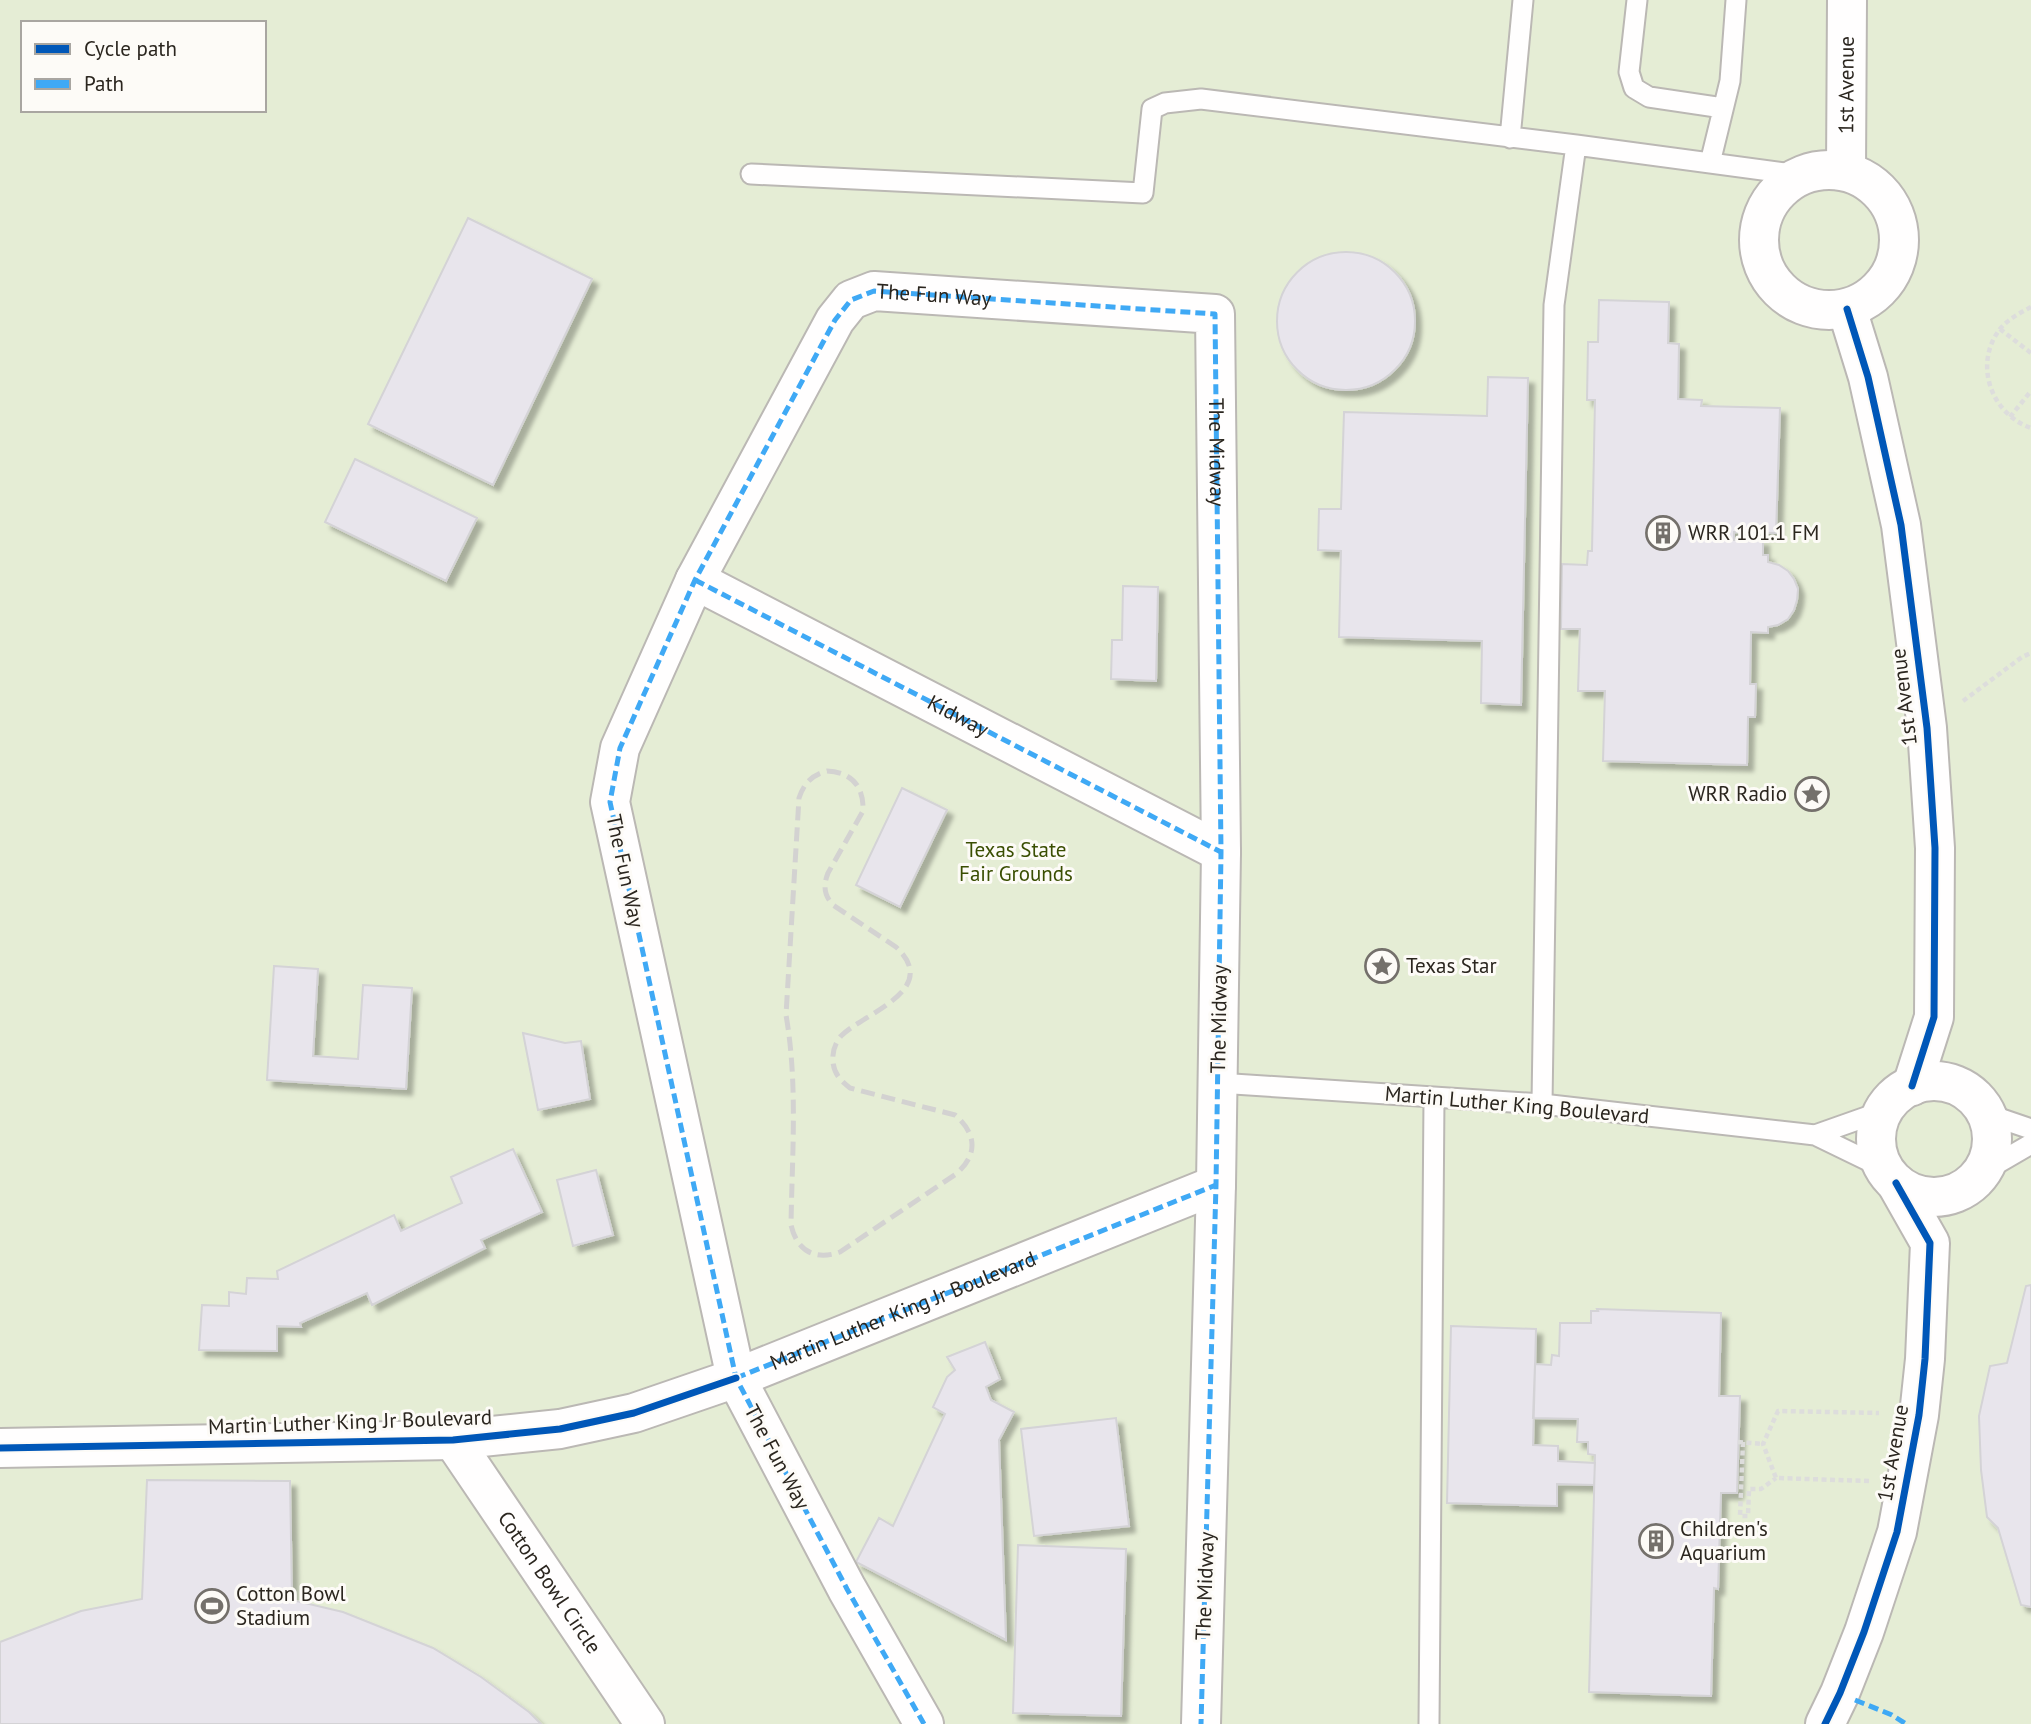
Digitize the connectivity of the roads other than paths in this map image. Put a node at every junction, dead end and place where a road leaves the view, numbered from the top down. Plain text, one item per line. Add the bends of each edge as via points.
1 (1523, 0) edge
2 (1637, 0) edge
3 (1736, 0) edge
4 (1847, 0) edge
5 (1723, 108) junction
6 (1510, 138) junction
7 (1576, 145) junction
8 (1710, 163) junction
9 (1846, 172) junction
10 (751, 174) dead end
11 (1800, 175) junction
12 (1847, 309) junction
13 (1215, 314) joint
14 (695, 580) junction
15 (1221, 852) junction
16 (1934, 1017) junction
17 (1218, 1083) junction
18 (1912, 1086) junction
19 (1434, 1098) junction
20 (1976, 1103) junction
21 (1542, 1104) junction
22 (1883, 1111) junction
23 (2031, 1129) edge
24 (1815, 1135) junction
25 (2031, 1144) edge
26 (1889, 1175) junction
27 (1974, 1180) junction
28 (1216, 1185) junction
29 (1930, 1243) junction
30 (736, 1378) junction
31 (453, 1440) junction
32 (0, 1448) edge
33 (645, 1724) edge
34 (923, 1724) edge
35 (1201, 1724) edge
36 (1429, 1724) edge
37 (1825, 1724) edge

1 - 6 lane
2 - 5 lane via 1629,72 1634,88 1649,97
3 - 5 lane via 1730,81
4 - 9 street, 1st Avenue
5 - 8 lane
6 - 7 lane
6 - 10 lane via 1201,99 1152,109 1143,193
7 - 8 lane
7 - 21 lane via 1554,305
8 - 11 lane
9 - 11 street
9 - 12 street via 1868,181 1885,196 1896,217 1900,240 1897,263 1886,284
11 - 12 street via 1766,207 1759,229 1759,252 1782,293 1801,306
12 - 16 street, 1st Avenue via 1868,377 1901,525 1927,728 1935,848
13 - 14 street, The Fun Way via 874,291 851,300 835,320
13 - 15 street, The Midway
14 - 15 street, Kidway
14 - 30 street, The Fun Way via 620,748 610,802
15 - 17 street, The Midway
16 - 18 street, 1st Avenue
16 - 20 street, 1st Avenue
17 - 19 lane, Martin Luther King Boulevard
17 - 28 street, The Midway
18 - 20 street via 1931,1081 1951,1084
18 - 22 street via 1895,1095
19 - 21 lane, Martin Luther King Boulevard
19 - 36 lane
20 - 23 lane
20 - 27 street via 1989,1121 1992,1139 1989,1157
21 - 24 lane, Martin Luther King Boulevard
22 - 24 lane, Martin Luther King Boulevard
22 - 26 street via 1876,1129 1877,1149
24 - 26 lane, Martin Luther King Boulevard
25 - 27 lane
26 - 27 street via 1913,1194 1932,1198 1952,1195
26 - 29 street
27 - 29 street
28 - 30 street, Martin Luther King Jr Boulevard
28 - 35 street, The Midway
29 - 37 street, 1st Avenue via 1925,1359 1907,1482 1868,1620
30 - 31 street, Martin Luther King Jr Boulevard via 634,1413 560,1429
30 - 34 street, The Fun Way
31 - 32 street, Martin Luther King Jr Boulevard
31 - 33 street, Cotton Bowl Circle

